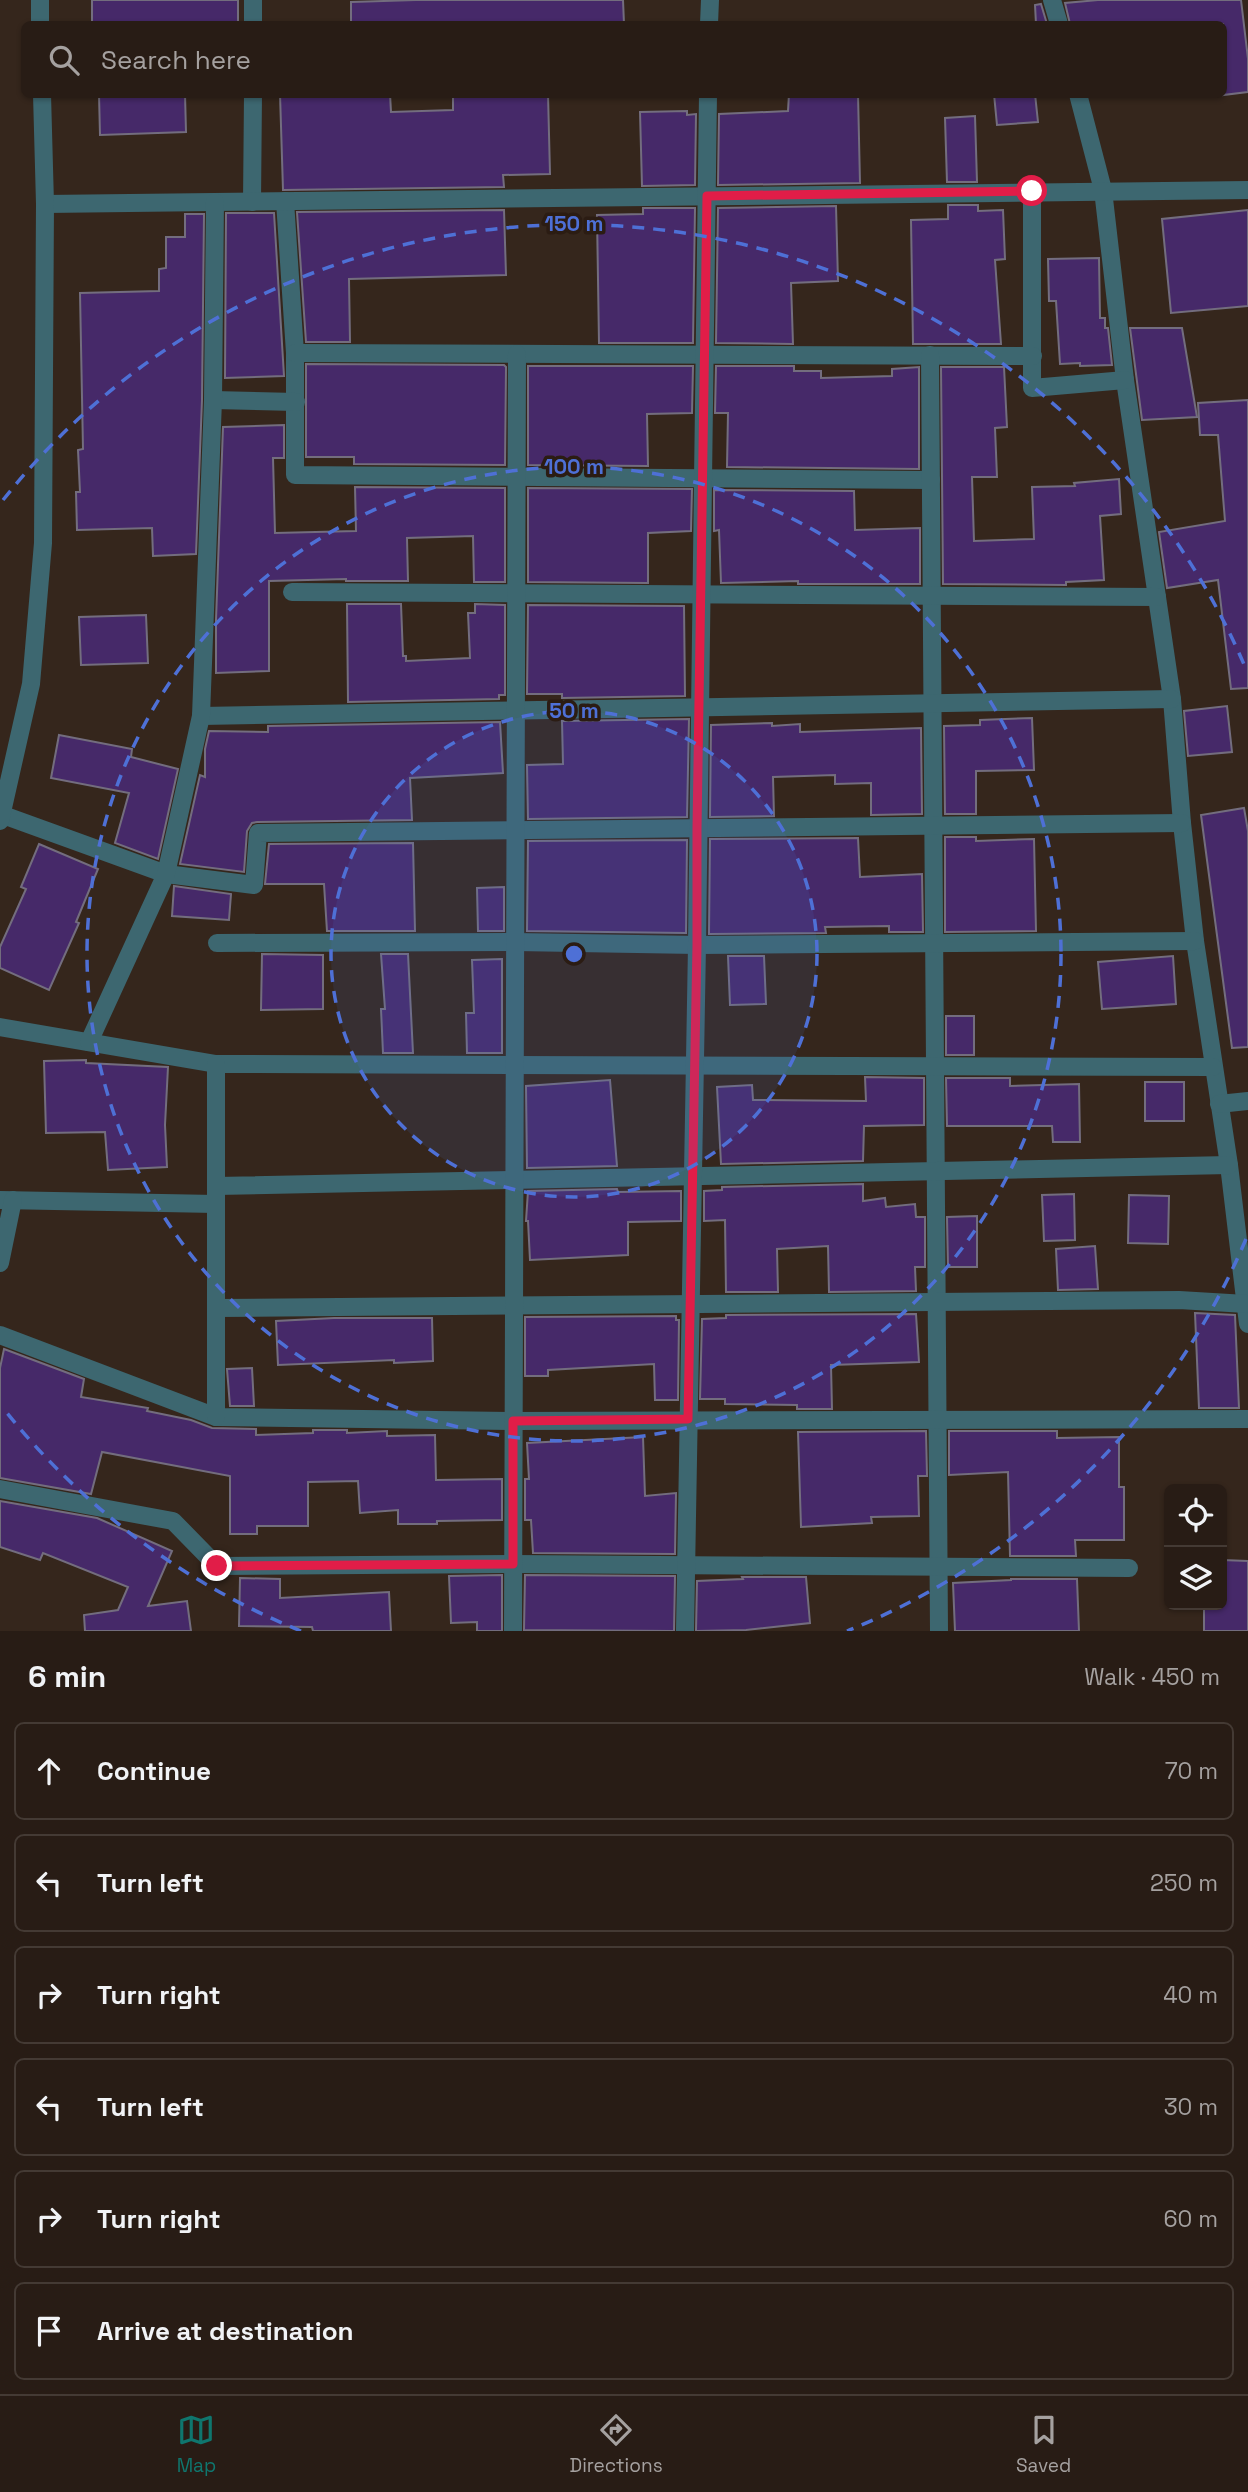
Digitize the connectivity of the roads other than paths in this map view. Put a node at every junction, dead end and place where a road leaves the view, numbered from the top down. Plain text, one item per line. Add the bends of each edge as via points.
1 (40, 0) edge
2 (253, 0) edge
3 (710, 0) edge
4 (1052, 0) edge
5 (40, 21) edge
6 (253, 21) edge
7 (709, 21) edge
8 (1058, 21) edge
9 (42, 98) edge
10 (253, 98) edge
11 (708, 98) edge
12 (1079, 98) edge
13 (1103, 190) junction
14 (1248, 190) edge
15 (1032, 191) junction
16 (707, 196) junction
17 (285, 201) junction
18 (215, 202) junction
19 (252, 202) junction
20 (45, 204) junction
21 (295, 353) junction
22 (517, 354) junction
23 (704, 354) junction
24 (930, 355) junction
25 (1032, 356) junction
26 (1125, 380) junction
27 (213, 400) junction
28 (296, 402) junction
29 (516, 477) junction
30 (703, 478) junction
31 (931, 480) junction
32 (292, 592) dead end
33 (516, 593) junction
34 (701, 595) junction
35 (932, 596) junction
36 (1157, 597) junction
37 (1172, 699) junction
38 (932, 703) junction
39 (699, 706) junction
40 (516, 709) junction
41 (201, 716) junction
42 (1, 818) edge
43 (1182, 823) junction
44 (933, 825) junction
45 (697, 828) junction
46 (516, 830) junction
47 (166, 874) junction
48 (1195, 941) junction
49 (515, 942) junction
50 (934, 942) junction
51 (217, 943) dead end
52 (697, 945) junction
53 (0, 1027) edge
54 (89, 1042) junction
55 (216, 1064) junction
56 (514, 1065) junction
57 (694, 1065) junction
58 (934, 1066) junction
59 (1213, 1068) junction
60 (1248, 1101) edge
61 (1219, 1104) junction
62 (1229, 1165) junction
63 (935, 1171) junction
64 (692, 1176) junction
65 (514, 1180) junction
66 (216, 1195) junction
67 (7, 1200) edge
68 (0, 1263) edge
69 (936, 1302) junction
70 (690, 1304) junction
71 (1246, 1304) junction
72 (514, 1306) junction
73 (216, 1308) junction
74 (1248, 1324) edge
75 (0, 1335) edge
76 (216, 1417) junction
77 (688, 1419) junction
78 (1248, 1419) edge
79 (513, 1421) junction
80 (937, 1421) junction
81 (0, 1489) edge
82 (513, 1564) junction
83 (686, 1565) junction
84 (938, 1567) junction
85 (1129, 1568) dead end
86 (513, 1631) edge
87 (685, 1631) edge
88 (939, 1631) edge

1 - 5 street
2 - 6 street
3 - 7 street
4 - 8 street
9 - 20 street
10 - 19 street
11 - 16 street
12 - 13 street
13 - 14 street
13 - 15 street
13 - 26 street
15 - 16 street
15 - 25 street
16 - 17 street
16 - 23 street
17 - 19 street
17 - 21 street
18 - 19 street
18 - 20 street
18 - 27 street
20 - 42 street via 43,543 31,684
21 - 22 street
21 - 28 street
22 - 23 street
22 - 29 street
23 - 24 street
23 - 30 street
24 - 25 street
24 - 31 street
25 - 26 street via 1032,388
26 - 36 street
27 - 28 street
27 - 41 street
28 - 29 street via 295,475
29 - 30 street
29 - 33 street
30 - 31 street
30 - 34 street
31 - 35 street
32 - 33 street
33 - 34 street
33 - 40 street
34 - 35 street
34 - 39 street
35 - 36 street
35 - 38 street
36 - 37 street
37 - 38 street
37 - 43 street
38 - 39 street
38 - 44 street
39 - 40 street
39 - 45 street
40 - 41 street
40 - 46 street
41 - 47 street
42 - 47 street
43 - 44 street
43 - 48 street
44 - 45 street
44 - 50 street
45 - 46 street
45 - 52 street
46 - 47 street via 258,833 254,885
46 - 49 street
47 - 54 street
48 - 50 street
48 - 59 street
49 - 51 street
49 - 52 street
49 - 56 street
50 - 52 street
50 - 58 street
52 - 57 street
53 - 54 street
54 - 55 street
55 - 56 street
55 - 66 street
56 - 57 street
56 - 65 street
57 - 58 street
57 - 64 street
58 - 59 street
58 - 63 street
59 - 61 street
60 - 61 street
61 - 62 street
62 - 63 street
62 - 71 street
63 - 64 street
63 - 69 street
64 - 65 street
64 - 70 street
65 - 66 street
65 - 72 street
66 - 67 street
66 - 73 street
67 - 68 street
69 - 70 street
69 - 71 street via 1179,1300
69 - 80 street
70 - 72 street
70 - 77 street
71 - 74 street
72 - 73 street
72 - 79 street
73 - 76 street
75 - 76 street
76 - 79 street
77 - 79 street
77 - 80 street
77 - 83 street
78 - 80 street
79 - 82 street
80 - 84 street
81 - 82 street via 173,1521 217,1566
82 - 83 street
82 - 86 street
83 - 84 street
83 - 87 street
84 - 85 street
84 - 88 street

